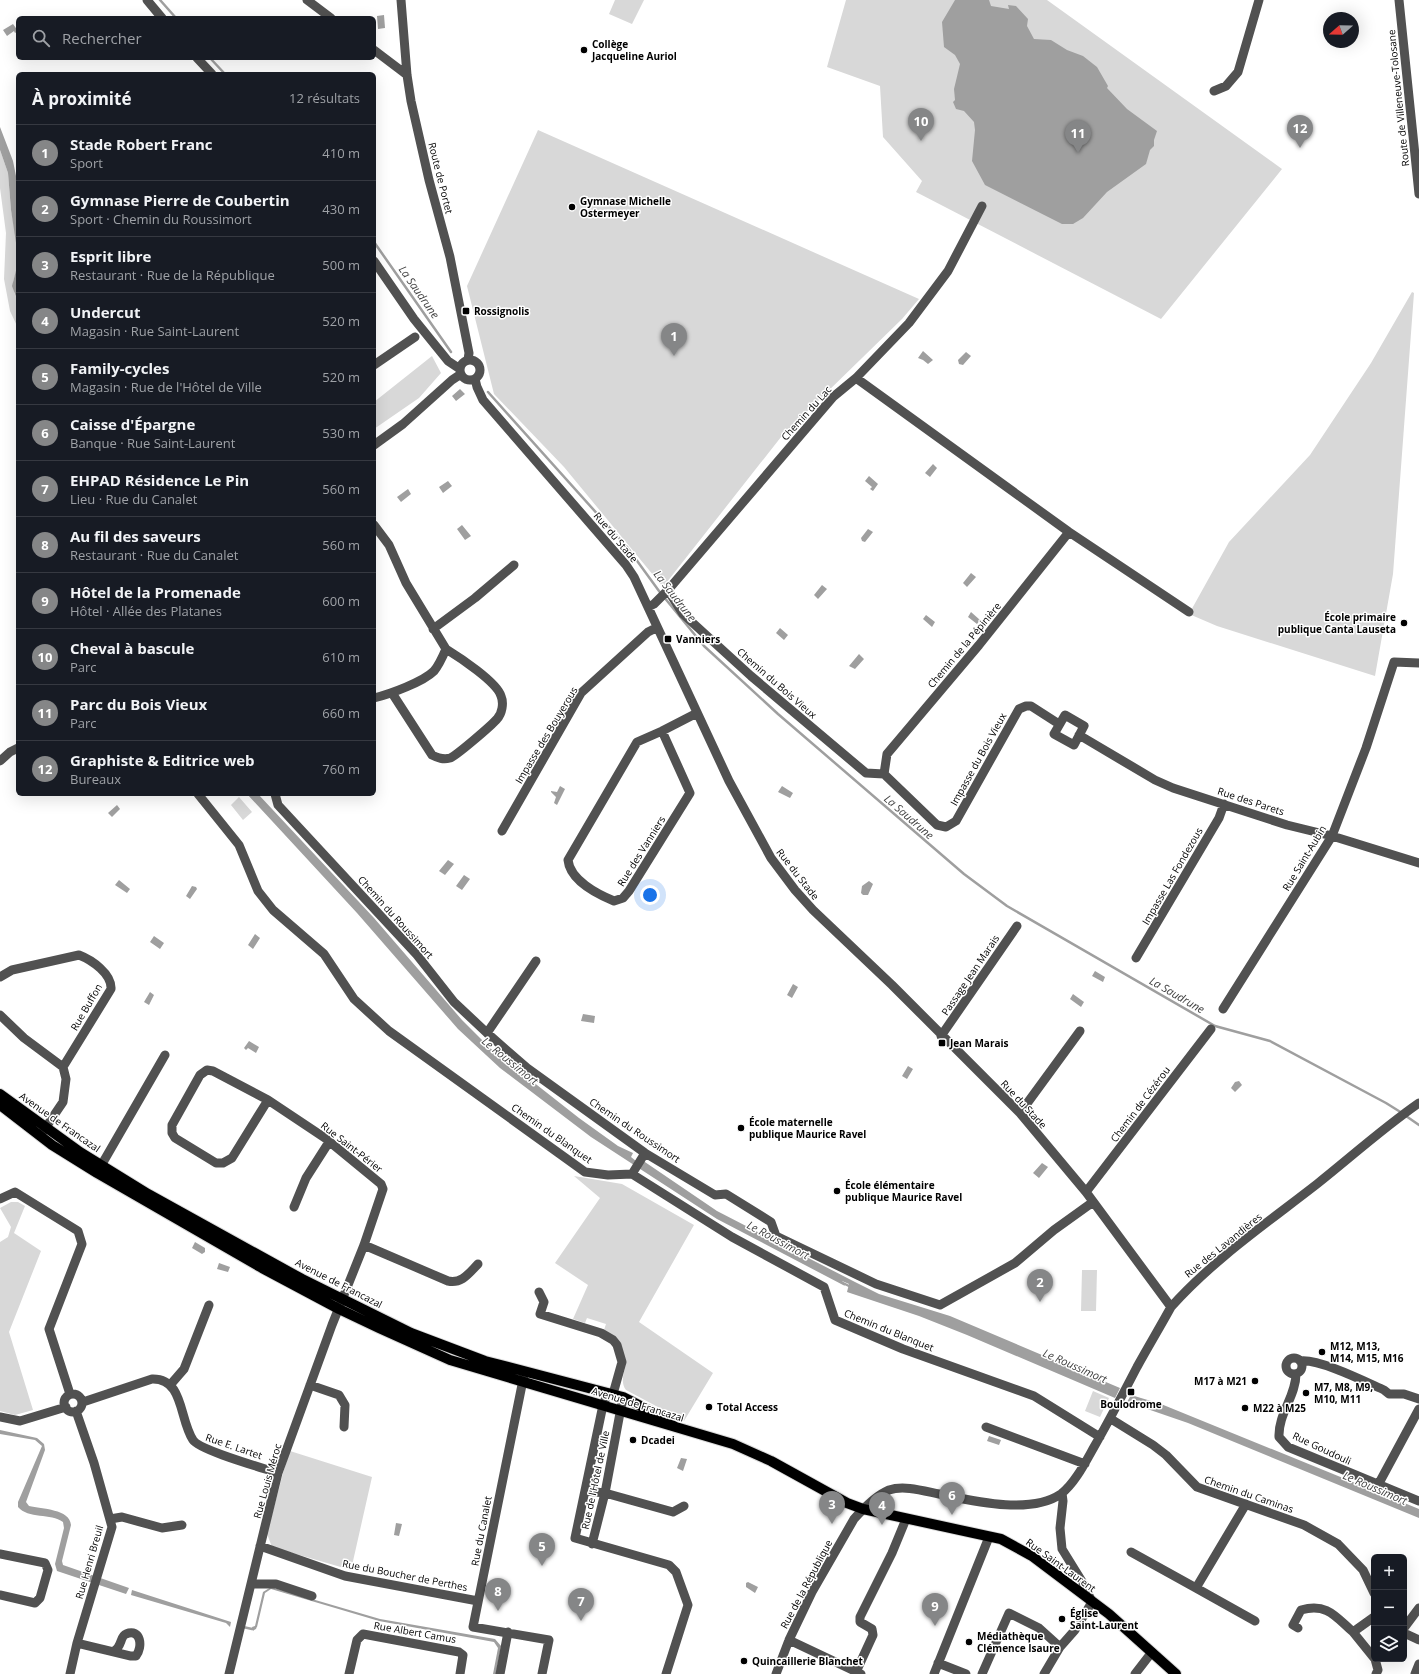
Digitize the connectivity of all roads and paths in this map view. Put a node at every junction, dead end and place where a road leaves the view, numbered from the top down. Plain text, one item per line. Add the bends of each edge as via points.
1 (147, 0) edge
2 (307, 0) edge
3 (401, 0) edge
4 (1259, 0) edge
5 (1399, 0) edge
6 (160, 16) edge
7 (328, 16) edge
8 (376, 52) edge
9 (199, 60) edge
10 (210, 72) edge
11 (407, 75) junction
12 (1214, 91) dead end
13 (1419, 194) edge
14 (982, 206) dead end
15 (376, 263) edge
16 (382, 272) junction
17 (376, 276) edge
18 (415, 338) dead end
19 (468, 360) junction
20 (376, 364) edge
21 (461, 372) junction
22 (475, 378) junction
23 (856, 378) junction
24 (376, 444) edge
25 (376, 528) edge
26 (1069, 532) junction
27 (514, 565) dead end
28 (666, 592) junction
29 (651, 605) junction
30 (1189, 612) dead end
31 (656, 628) junction
32 (433, 629) junction
33 (446, 649) junction
34 (1419, 663) edge
35 (392, 693) junction
36 (376, 697) edge
37 (697, 713) junction
38 (1060, 724) junction
39 (662, 731) junction
40 (1082, 736) junction
41 (16, 749) edge
42 (0, 761) edge
43 (884, 774) junction
44 (200, 796) edge
45 (276, 796) edge
46 (1224, 804) junction
47 (502, 831) dead end
48 (1332, 836) junction
49 (1419, 863) edge
50 (1017, 926) dead end
51 (1136, 958) dead end
52 (536, 961) dead end
53 (0, 977) edge
54 (1223, 1009) dead end
55 (0, 1015) edge
56 (1211, 1029) dead end
57 (1080, 1031) dead end
58 (487, 1033) junction
59 (941, 1036) junction
60 (165, 1055) dead end
61 (63, 1067) junction
62 (0, 1094) edge
63 (268, 1100) junction
64 (1419, 1103) edge
65 (0, 1105) edge
66 (1020, 1113) junction
67 (43, 1132) junction
68 (329, 1142) junction
69 (645, 1153) junction
70 (99, 1169) junction
71 (632, 1174) junction
72 (1086, 1192) junction
73 (0, 1199) edge
74 (1093, 1202) junction
75 (294, 1206) dead end
76 (364, 1245) junction
77 (478, 1264) dead end
78 (539, 1292) dead end
79 (342, 1299) junction
80 (209, 1305) dead end
81 (1171, 1307) junction
82 (339, 1309) junction
83 (1300, 1361) junction
84 (1296, 1374) junction
85 (524, 1376) junction
86 (171, 1384) junction
87 (310, 1385) junction
88 (70, 1394) junction
89 (615, 1395) junction
90 (1419, 1399) edge
91 (83, 1402) junction
92 (604, 1405) junction
93 (66, 1407) junction
94 (1419, 1409) edge
95 (76, 1411) junction
96 (621, 1411) junction
97 (0, 1417) edge
98 (1111, 1419) junction
99 (344, 1427) dead end
100 (986, 1427) dead end
101 (695, 1434) junction
102 (1100, 1437) junction
103 (1085, 1464) junction
104 (278, 1472) junction
105 (1378, 1485) junction
106 (586, 1491) junction
107 (605, 1493) junction
108 (1062, 1493) junction
109 (1419, 1502) edge
110 (1246, 1504) junction
111 (684, 1506) dead end
112 (863, 1509) junction
113 (110, 1519) junction
114 (906, 1519) junction
115 (182, 1525) dead end
116 (989, 1537) junction
117 (592, 1544) junction
118 (260, 1546) junction
119 (1131, 1552) dead end
120 (0, 1554) edge
121 (252, 1584) junction
122 (1196, 1588) junction
123 (1373, 1590) edge
124 (0, 1595) edge
125 (312, 1596) dead end
126 (478, 1601) junction
127 (1092, 1602) junction
128 (1419, 1608) edge
129 (1371, 1619) edge
130 (1255, 1621) dead end
131 (1406, 1626) edge
132 (1298, 1628) dead end
133 (508, 1632) junction
134 (1353, 1632) junction
135 (1407, 1635) edge
136 (789, 1640) junction
137 (1419, 1640) edge
138 (77, 1643) junction
139 (1060, 1647) junction
140 (114, 1651) dead end
141 (1152, 1652) junction
142 (1371, 1653) edge
143 (1376, 1662) edge
144 (938, 1663) junction
145 (1419, 1664) edge
146 (858, 1673) edge
147 (70, 1674) edge
148 (229, 1674) edge
149 (349, 1674) edge
150 (460, 1674) edge
151 (500, 1674) edge
152 (542, 1674) edge
153 (666, 1674) edge
154 (776, 1674) edge
155 (934, 1674) edge
156 (966, 1674) edge
157 (982, 1674) edge
158 (1044, 1674) edge
159 (1135, 1674) edge
160 (1176, 1674) edge
161 (1376, 1674) edge
162 (1415, 1674) edge

1 - 6 street
2 - 7 street
3 - 11 street, Route de Portet
4 - 12 street via 1238,72 1226,86
5 - 13 street, Route de Villeneuve-Tolosane
8 - 11 street
9 - 10 street
11 - 19 street, Route de Portet via 429,180 457,292 469,353
14 - 23 street, Chemin du Lac via 948,271 909,323
15 - 16 street
16 - 17 street
16 - 21 street via 414,319 448,362
18 - 20 street
19 - 21 street via 462,364
19 - 22 street via 479,366 480,372
21 - 22 street via 467,379
21 - 24 street via 403,424
22 - 29 street, Rue du Stade via 483,400 626,564
23 - 26 street
23 - 28 street, Chemin du Lac via 833,397
25 - 32 street via 389,545 406,583
26 - 30 street
26 - 43 street, Chemin de la Pépinière via 979,645 887,754
27 - 32 street
28 - 29 street, Chemin du Lac
28 - 43 street, Chemin du Bois Vieux via 683,614 751,676 866,773
29 - 31 street, Rue du Stade
31 - 37 street, Rue du Stade
31 - 47 street, Impasse des Bouyerous via 648,632 581,693
32 - 33 street
33 - 35 street via 439,664 430,674
33 - 35 street via 479,672 501,694 502,700 498,718 451,758 443,759 432,755
34 - 48 street, Rue Saint-Aubin via 1394,662 1366,748
35 - 36 street
37 - 39 street, Rue des Vanniers
37 - 59 street, Rue du Stade via 729,781 771,858 795,890
38 - 40 street via 1065,715 1084,726
38 - 40 street via 1054,734 1074,745
38 - 43 street, Impasse du Bois Vieux via 1031,706 1019,709 956,821 946,827 937,825
39 - 39 street, Rue des Vanniers via 690,793 629,891 623,898 614,901 602,896 573,874 568,860 637,742
40 - 46 street, Rue des Parets via 1155,780
41 - 42 street
44 - 71 street, Chemin du Blanquet via 239,845 258,891 273,910 324,954 354,999 389,1031 585,1172 608,1175
45 - 58 street, Chemin du Roussimort via 278,804 417,956 454,1002
46 - 48 street, Rue des Parets
46 - 51 street, Impasse Las Fondezous via 1219,818
48 - 49 street, Rue des Parets
48 - 54 street, Rue Saint-Aubin
50 - 59 street, Passage Jean Marais
52 - 58 street
53 - 61 street, Rue Buffon via 12,970 79,955 109,978 111,989
55 - 61 street via 24,1038
56 - 72 street, Chemin de Cézérou
57 - 66 street
58 - 69 street, Chemin du Roussimort via 527,1068
59 - 66 street, Rue du Stade
60 - 70 street
61 - 67 street via 66,1079 63,1102
62 - 67 main road, Avenue de Francazal
63 - 63 street, Rue Saint-Périer via 232,1158 223,1163 216,1163 175,1138 172,1133 172,1125 200,1075 207,1070
63 - 68 street, Rue Saint-Périer
64 - 81 street, Rue des Lavandières via 1205,1272
65 - 67 main road, Avenue de Francazal
66 - 72 street, Rue du Stade
67 - 70 main road, Avenue de Francazal
68 - 75 street via 306,1178
68 - 76 street, Rue Saint-Périer via 381,1184 383,1189
69 - 71 street
69 - 74 street, Chemin du Roussimort via 715,1195 726,1194 771,1222 776,1236 876,1284 940,1305 1015,1264 1054,1230
70 - 79 main road, Avenue de Francazal
70 - 82 main road, Avenue de Francazal via 262,1268
71 - 102 street, Chemin du Blanquet via 732,1237 824,1287 835,1320 903,1349 1034,1396
72 - 74 street, Rue du Stade
73 - 88 street via 15,1192 78,1231 82,1244 49,1329
74 - 81 street, Rue du Stade
76 - 77 street via 448,1281 460,1281
76 - 79 street, Rue Saint-Périer
78 - 89 street via 544,1302 540,1314 601,1333 617,1345 622,1362
79 - 82 street, Rue Louis Méroc
79 - 85 main road, Avenue de Francazal via 411,1333
80 - 86 street via 184,1369
81 - 98 street, Rue des Lavandières
82 - 85 main road, Avenue de Francazal via 450,1360
82 - 87 street, Rue Louis Méroc
83 - 84 street, Rue Goudouli via 1302,1368
83 - 84 street via 1293,1358 1286,1362 1287,1370 1291,1374
83 - 90 street via 1307,1360 1333,1369 1389,1394 1404,1394
84 - 105 street, Rue Goudouli via 1296,1382 1279,1426 1279,1437 1288,1447
85 - 89 main road, Avenue de Francazal
85 - 92 main road, Avenue de Francazal
85 - 126 street, Rue du Canalet
86 - 91 street via 163,1379 152,1379
86 - 104 street, Rue E. Lartet via 189,1432 197,1444
87 - 99 street via 339,1396 345,1405
87 - 104 street, Rue Louis Méroc
88 - 91 street via 80,1396
88 - 93 street via 65,1400
89 - 92 street, Rue de l'Hôtel de Ville
89 - 96 street, Rue de l'Hôtel de Ville
89 - 101 main road, Avenue de Francazal
91 - 95 street
92 - 96 main road, Avenue de Francazal
92 - 106 street, Rue de l'Hôtel de Ville
93 - 95 street via 69,1411
93 - 97 street via 20,1421
94 - 105 street
95 - 113 street, Rue Henri Breuil
96 - 101 main road, Avenue de Francazal
96 - 107 street, Rue de l'Hôtel de Ville
98 - 102 street, Rue des Lavandières
98 - 110 street, Chemin du Caminas via 1153,1445 1197,1488
100 - 103 street
101 - 112 main road, Avenue de Francazal via 733,1444
102 - 103 street, Rue des Lavandières
103 - 108 street, Rue des Lavandières
104 - 118 street, Rue Louis Méroc
105 - 109 street, Rue Goudouli
106 - 107 street
106 - 117 street, Rue de l'Hôtel de Ville via 575,1538
107 - 111 street via 673,1512
107 - 117 street, Rue de l'Hôtel de Ville
108 - 112 street, Rue des Lavandières via 1046,1501 1028,1504 989,1503 924,1491 894,1489 876,1497
108 - 127 street via 1062,1548
110 - 122 street
110 - 123 street, Chemin du Caminas via 1304,1525 1338,1544 1363,1570
112 - 114 main road, Rue Saint-Laurent
112 - 136 street, Rue de la République via 854,1519 812,1592
113 - 115 street via 122,1517 162,1528
113 - 138 street, Rue Henri Breuil via 112,1527
114 - 116 main road, Rue Saint-Laurent
114 - 146 street via 860,1618 860,1622 874,1632
116 - 127 main road, Rue Saint-Laurent via 1001,1539 1028,1553
116 - 144 street
117 - 153 street via 669,1565 676,1572 688,1605
118 - 121 street, Rue Louis Méroc
118 - 126 street, Rue du Boucher de Perthes via 345,1576
119 - 122 street
120 - 124 street via 45,1563 48,1570 40,1598 35,1603
121 - 125 street via 276,1584
121 - 148 street, Rue Louis Méroc
122 - 130 street
126 - 133 street, Rue du Canalet via 473,1627
127 - 139 street via 1075,1630
127 - 141 main road, Rue Saint-Laurent
128 - 131 street
129 - 134 street
132 - 134 street via 1293,1624 1301,1610 1314,1606 1331,1612
133 - 151 street
133 - 152 street, Rue du Canalet via 549,1640
134 - 142 street
135 - 137 street
136 - 146 street
136 - 154 street, Rue de la République
138 - 140 street
138 - 147 street, Rue Henri Breuil
139 - 157 street via 1039,1628 1008,1613
139 - 158 street
141 - 159 street
141 - 160 main road, Rue Saint-Laurent
143 - 161 street
144 - 155 street
144 - 156 street
145 - 162 street
149 - 150 street, Rue Albert Camus via 357,1640 363,1634 459,1652 463,1660

